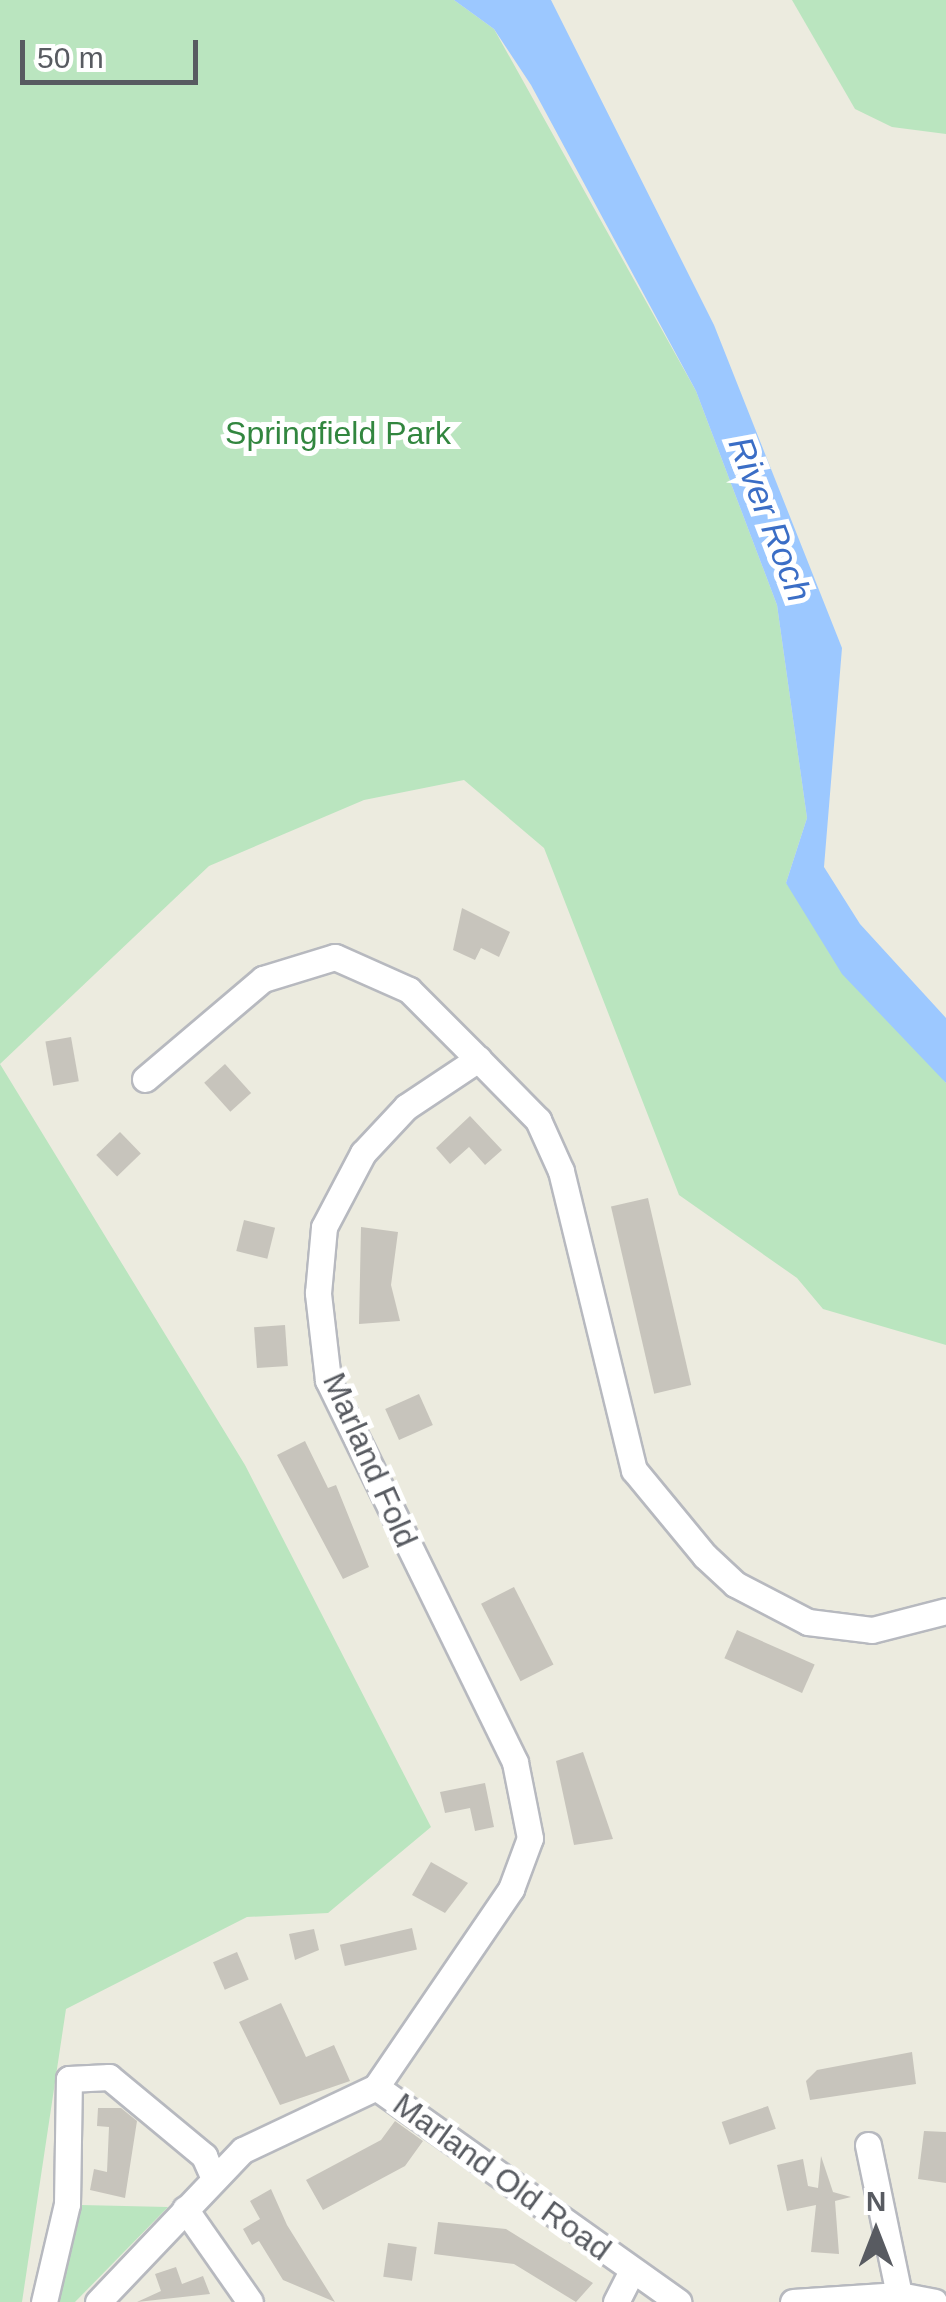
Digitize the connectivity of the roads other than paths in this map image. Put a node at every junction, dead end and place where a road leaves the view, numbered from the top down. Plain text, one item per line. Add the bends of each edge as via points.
1 (478, 1059) junction
2 (145, 1080) dead end
3 (946, 1611) edge
4 (376, 2087) junction
5 (868, 2145) dead end
6 (214, 2178) junction
7 (185, 2209) junction
8 (632, 2271) junction
9 (899, 2295) junction
10 (241, 2299) edge
11 (44, 2302) edge
12 (98, 2302) edge
13 (616, 2302) edge
14 (678, 2302) edge
15 (793, 2302) edge
16 (934, 2302) edge

1 - 2 street via 409,990 335,957 263,979
1 - 3 street via 553,1147 622,1439 678,1529 735,1584 808,1622 872,1630
1 - 4 street, Marland Fold via 406,1107 363,1153 324,1227 319,1261 328,1380 515,1762 530,1825 511,1889
4 - 6 street via 243,2150
4 - 8 street, Marland Old Road
5 - 9 street
6 - 7 street
6 - 11 street via 204,2156 109,2077 69,2079 67,2204
7 - 10 street
7 - 12 street
8 - 13 street
8 - 14 street, Marland Old Road
9 - 15 street
9 - 16 street

